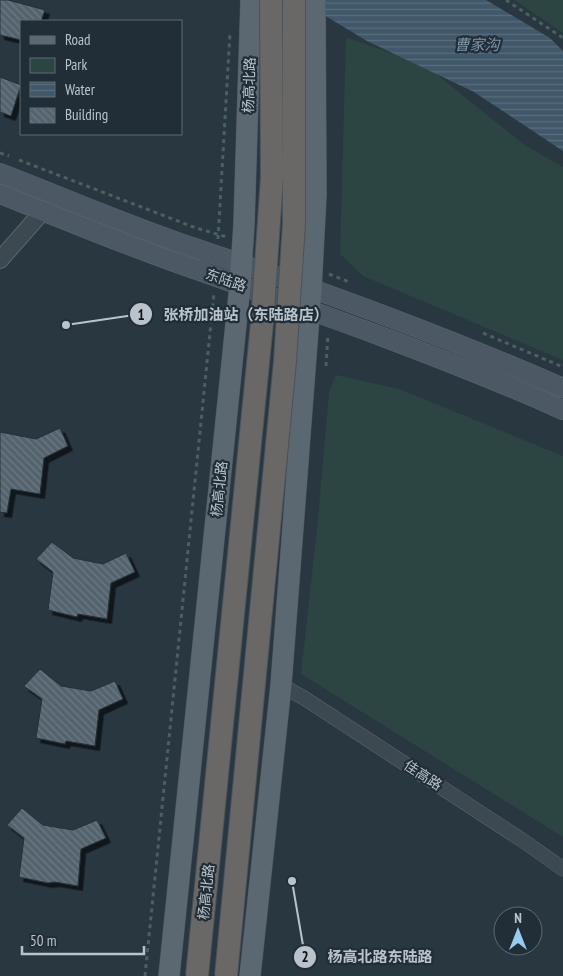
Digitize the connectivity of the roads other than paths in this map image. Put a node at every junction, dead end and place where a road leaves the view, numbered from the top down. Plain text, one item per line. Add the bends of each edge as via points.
1 (251, 0) edge
2 (271, 0) edge
3 (294, 0) edge
4 (314, 0) edge
5 (0, 173) edge
6 (0, 194) edge
7 (42, 211) junction
8 (0, 260) edge
9 (242, 263) junction
10 (240, 285) junction
11 (310, 299) junction
12 (563, 388) edge
13 (563, 410) edge
14 (281, 685) junction
15 (563, 869) edge
16 (169, 976) edge
17 (196, 976) edge
18 (226, 976) edge
19 (250, 976) edge

1 - 9 main road, 杨高北路
2 - 17 highway, 杨高北路, bridge via 272,178 262,323
3 - 18 highway, 杨高北路, bridge via 294,223 285,361
4 - 11 main road via 316,195
5 - 9 main road, 东陆路
6 - 7 main road, 东陆路
7 - 8 street
7 - 10 main road, 东陆路
9 - 10 main road, 杨高北路
9 - 11 main road, 东陆路
10 - 11 main road, 东陆路
10 - 16 main road, 杨高北路
11 - 12 main road, 东陆路 via 479,353
11 - 13 main road, 东陆路
11 - 14 main road
14 - 15 street, 佳高路
14 - 19 main road

